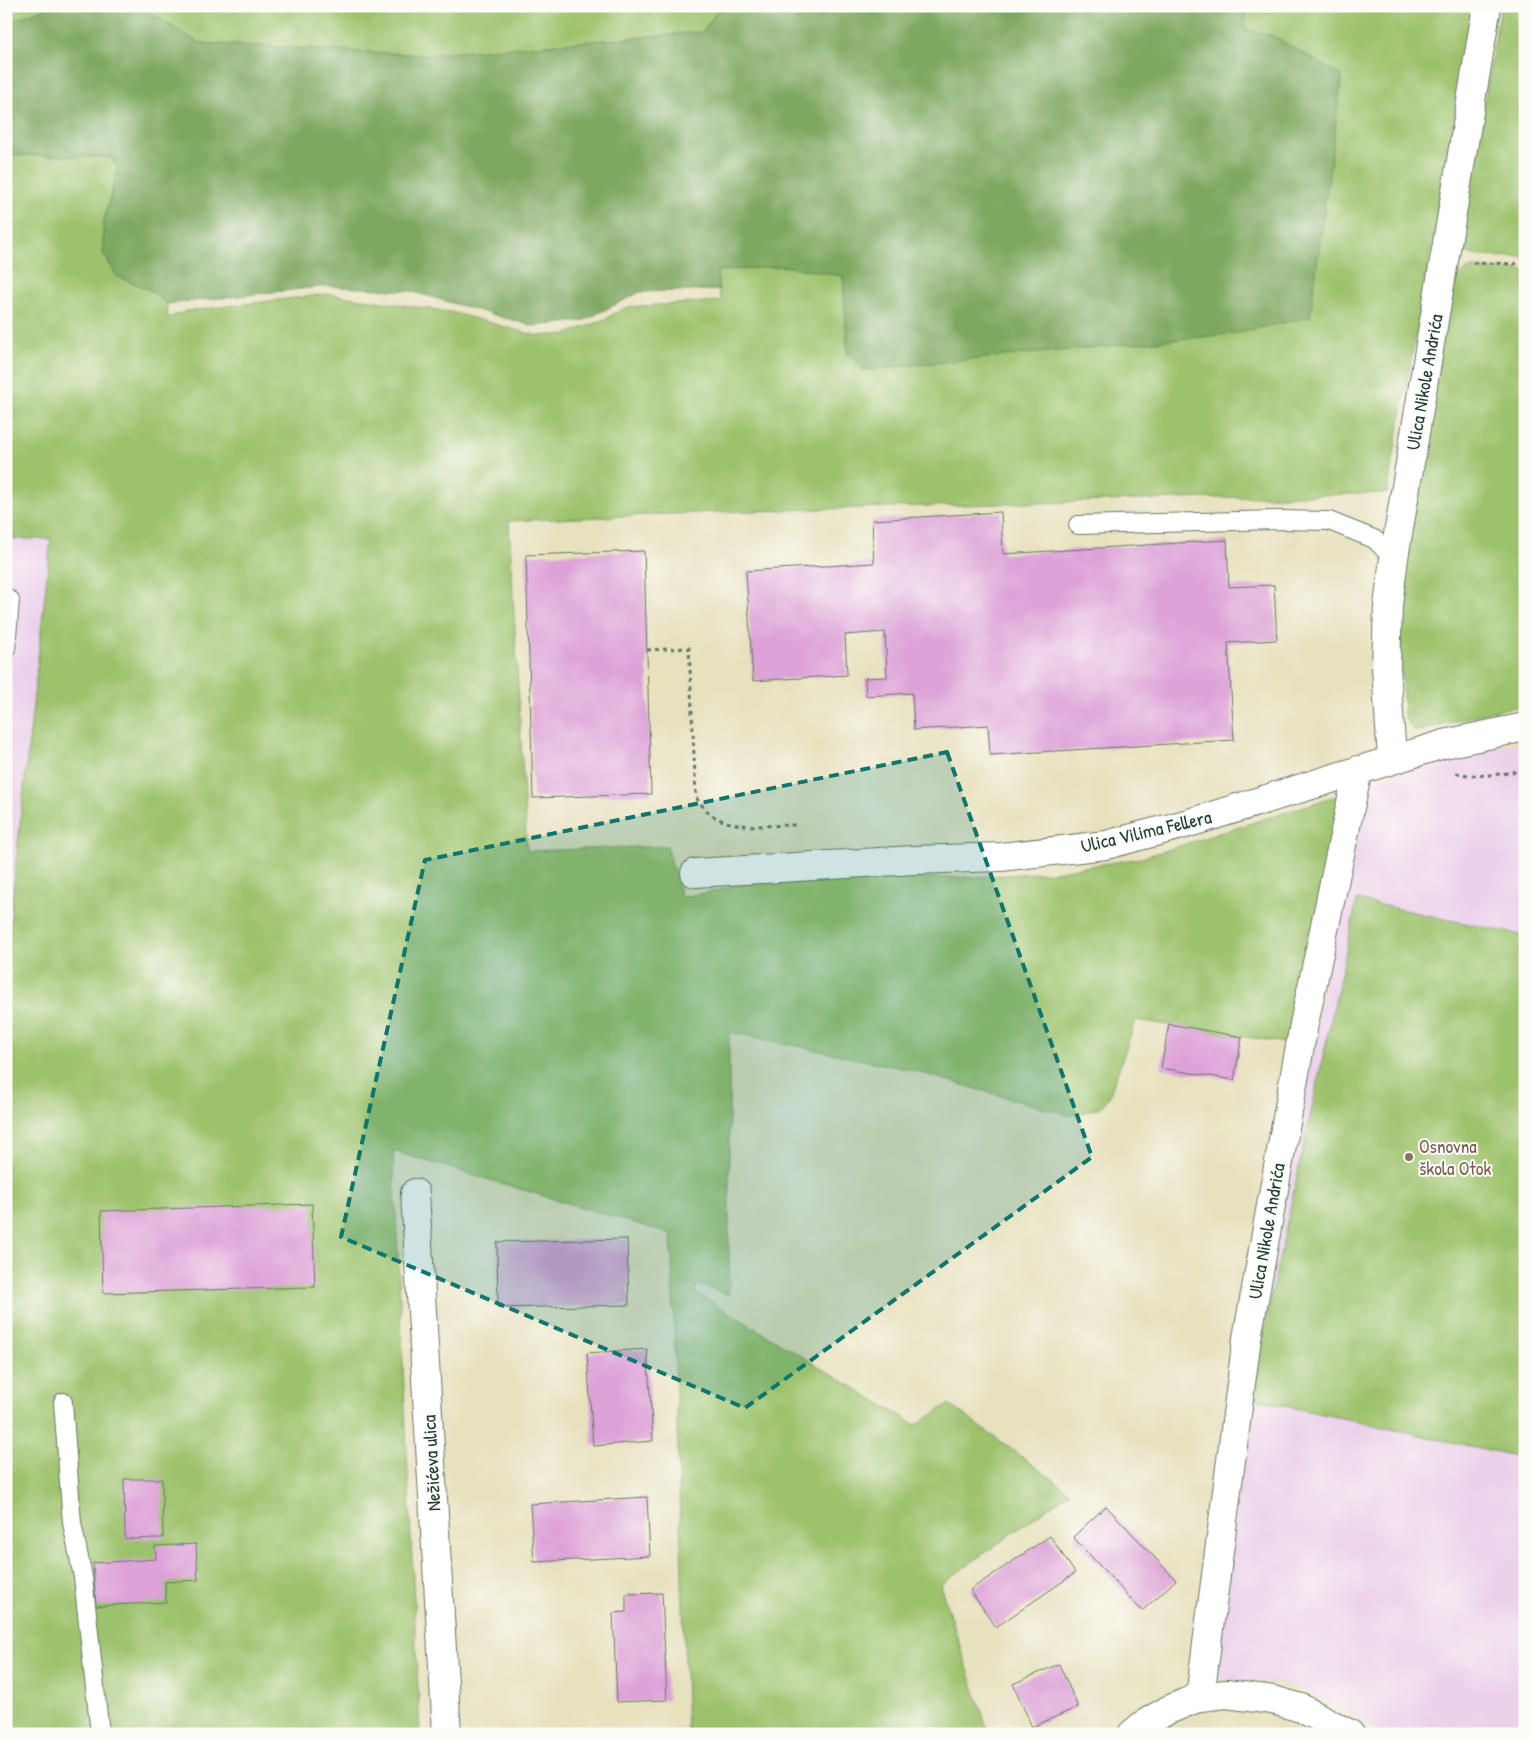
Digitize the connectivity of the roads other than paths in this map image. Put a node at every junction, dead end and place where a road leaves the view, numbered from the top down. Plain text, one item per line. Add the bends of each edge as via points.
1 (1487, 6) edge
2 (1078, 525) dead end
3 (1394, 558) junction
4 (10, 600) dead end
5 (6, 648) edge
6 (1525, 727) edge
7 (1392, 759) junction
8 (1358, 770) junction
9 (695, 873) dead end
10 (415, 1193) dead end
11 (63, 1402) dead end
12 (1200, 1697) junction
13 (100, 1734) edge
14 (447, 1734) edge
15 (1132, 1734) edge
16 (1350, 1734) edge

1 - 3 street, Ulica Nikole Andrića
2 - 3 lane via 1329,521 1374,539
3 - 7 street, Ulica Nikole Andrića via 1386,667
4 - 5 lane
6 - 7 street, Ulica Vilima Fellera
7 - 8 street, Ulica Vilima Fellera
8 - 9 street, Ulica Vilima Fellera via 1189,823 1106,845 1000,857
8 - 12 street, Ulica Nikole Andrića via 1304,1024 1247,1338
10 - 14 street, Nežićeva ulica
11 - 13 lane via 72,1523 83,1577
12 - 15 street via 1168,1710
12 - 16 street via 1226,1694 1273,1700 1301,1708

